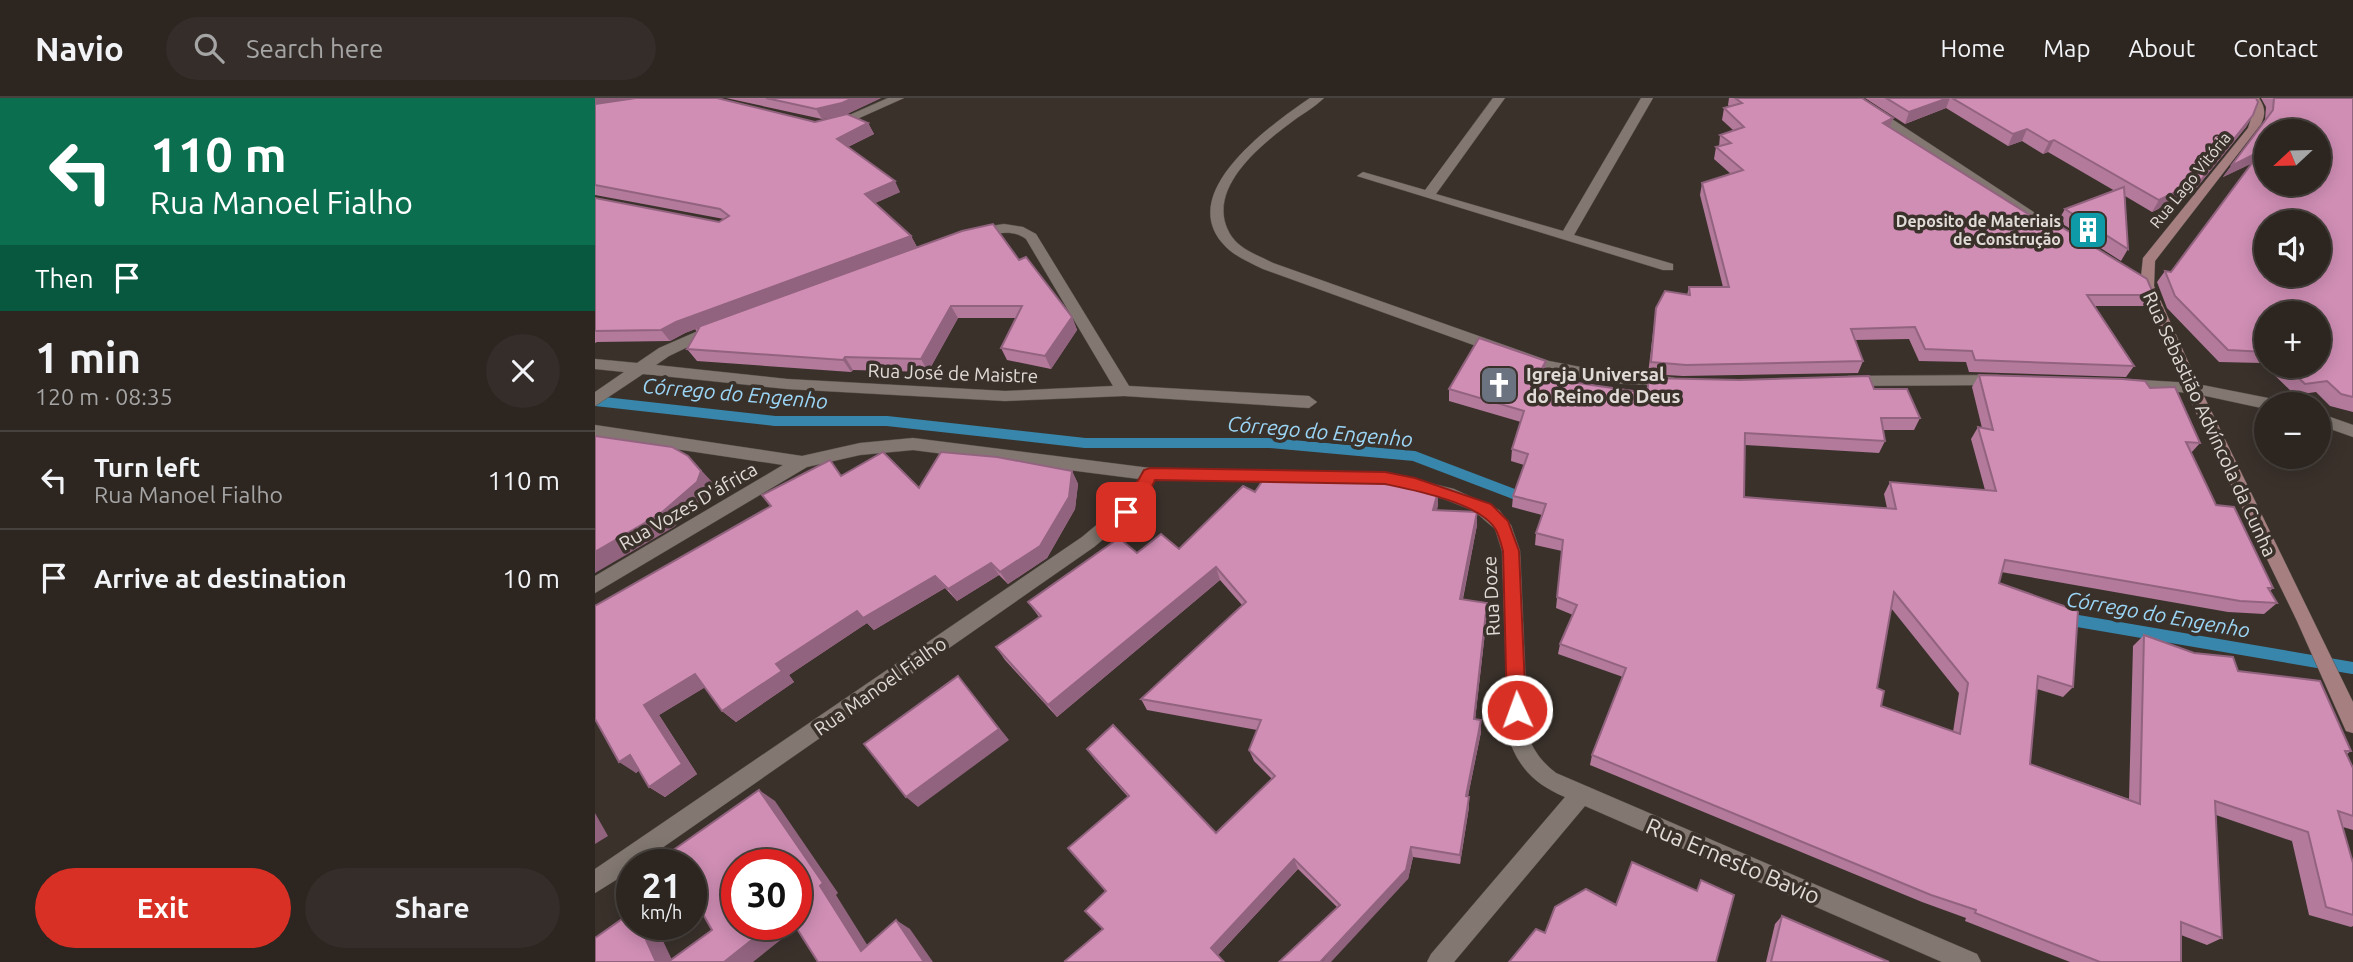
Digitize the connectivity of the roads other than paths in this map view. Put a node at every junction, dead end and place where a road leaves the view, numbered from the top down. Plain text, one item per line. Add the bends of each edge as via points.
1 (898, 98) edge
2 (1318, 98) edge
3 (1499, 98) edge
4 (1647, 98) edge
5 (1852, 98) edge
6 (2253, 98) edge
7 (822, 126) edge
8 (1363, 176) dead end
9 (1428, 195) junction
10 (1566, 237) junction
11 (959, 238) edge
12 (2067, 238) edge
13 (1668, 267) dead end
14 (2141, 282) joint
15 (730, 323) edge
16 (595, 364) edge
17 (642, 367) junction
18 (2012, 380) edge
19 (1829, 382) edge
20 (1685, 383) edge
21 (2103, 383) edge
22 (2192, 388) junction
23 (1124, 391) junction
24 (595, 400) edge
25 (2254, 401) edge
26 (1310, 402) dead end
27 (2331, 423) edge
28 (595, 431) edge
29 (2353, 431) edge
30 (802, 462) junction
31 (1150, 474) junction
32 (595, 585) edge
33 (2353, 724) edge
34 (1518, 736) joint
35 (1581, 795) junction
36 (595, 882) edge
37 (1439, 962) edge
38 (1969, 962) edge

1 - 7 street via 852,119
2 - 20 street via 1251,150 1223,184 1216,211 1229,243 1268,266 1571,373
3 - 9 street
4 - 10 street
5 - 12 street
6 - 14 street, Rua Lago Vitória via 2259,117 2253,129 2148,261
8 - 9 street
9 - 10 street
10 - 13 street
11 - 23 street via 992,229 1025,231
14 - 22 street, Rua Sebastião Advíncola da Cunha
15 - 17 street via 691,338
16 - 17 street, Rua José de Maistre
17 - 23 street, Rua José de Maistre via 786,384 1005,396
17 - 24 street
18 - 19 street
21 - 22 street
22 - 25 street
22 - 33 street, Rua Sebastião Advíncola da Cunha
23 - 26 street, Rua José de Maistre
27 - 29 street
28 - 30 street
30 - 31 street, Rua Doze via 860,449 913,444
30 - 32 street, Rua Vozes D'áfrica
31 - 34 street, Rua Doze via 1385,478 1485,508 1503,526 1511,551
31 - 36 street, Rua Manoel Fialho via 1126,512 1088,542
34 - 35 street, Rua Ernesto Bavio via 1532,768
35 - 37 street
35 - 38 street, Rua Ernesto Bavio

